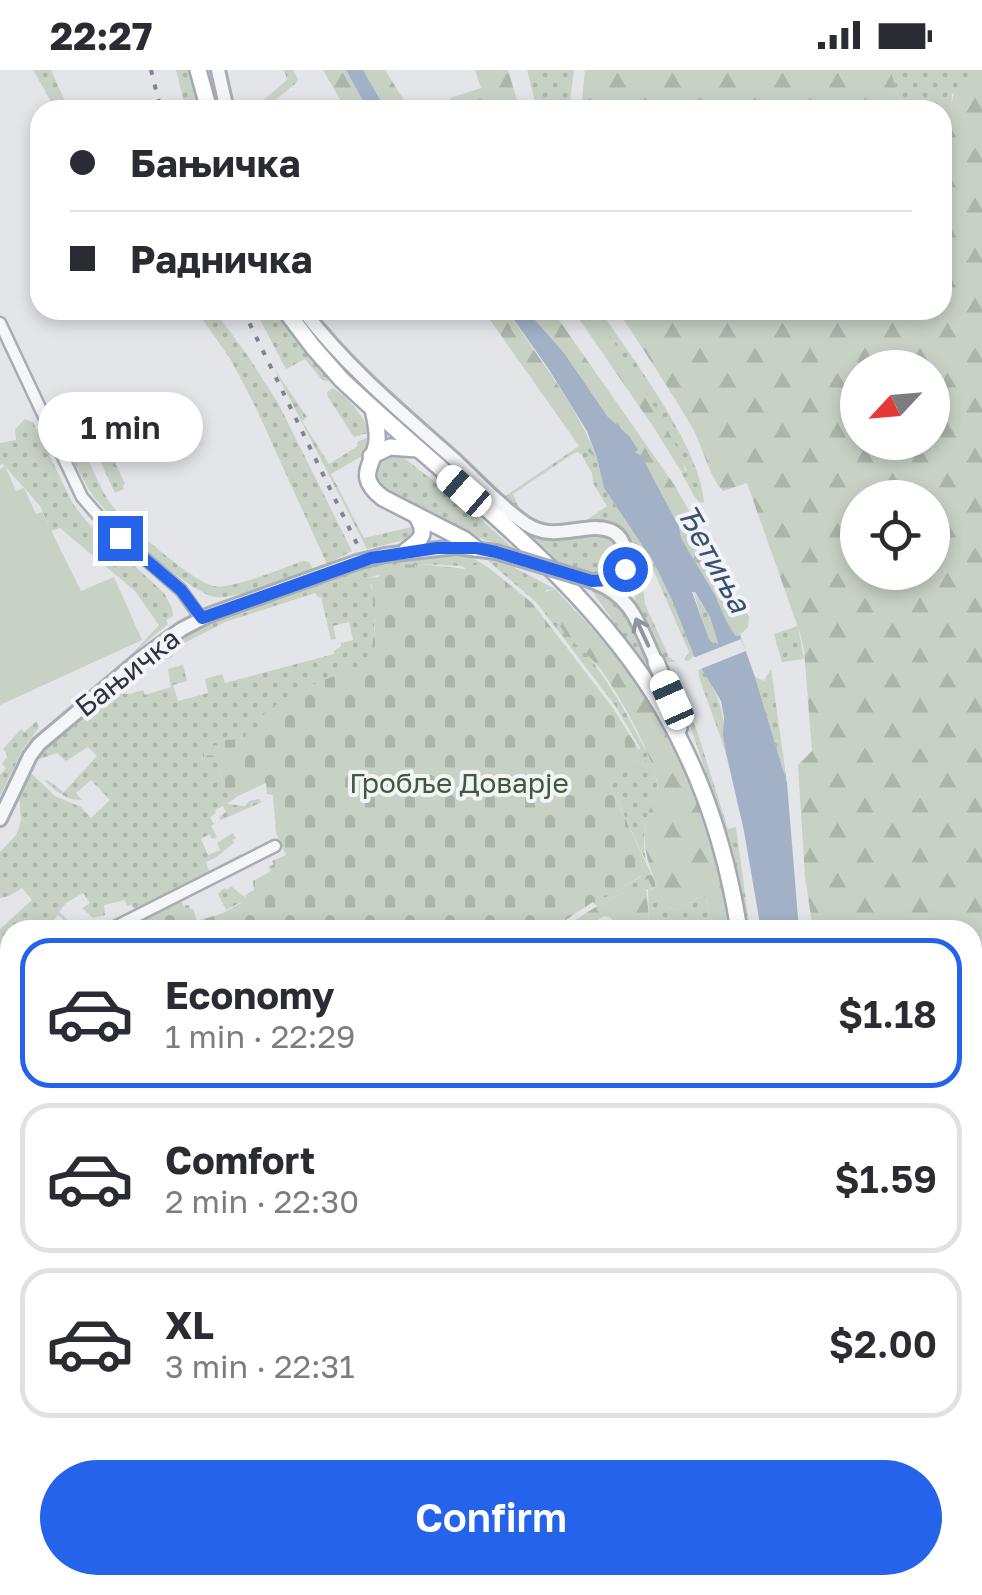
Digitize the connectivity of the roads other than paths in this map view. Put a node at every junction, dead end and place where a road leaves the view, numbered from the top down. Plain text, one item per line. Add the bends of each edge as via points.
1 (198, 70) edge
2 (218, 70) edge
3 (206, 100) edge
4 (225, 100) edge
5 (293, 320) edge
6 (311, 320) edge
7 (0, 323) edge
8 (373, 409) junction
9 (418, 449) junction
10 (371, 456) junction
11 (416, 516) junction
12 (476, 548) junction
13 (406, 552) junction
14 (625, 569) junction
15 (592, 581) junction
16 (628, 602) junction
17 (202, 618) junction
18 (656, 662) joint
19 (683, 746) junction
20 (0, 819) edge
21 (275, 846) dead end
22 (129, 920) edge
23 (737, 920) edge

1 - 3 main road
2 - 4 street
5 - 8 main road
6 - 14 street via 361,376 502,504 541,531 613,531 625,548
7 - 17 street via 82,497
8 - 9 main road
8 - 10 main road via 378,438
9 - 10 main road via 390,447
9 - 19 main road via 574,594 634,666
10 - 11 main road via 366,475 372,488
11 - 12 main road
11 - 13 main road via 423,532
12 - 13 street, Бањичка
12 - 15 street, Бањичка, bridge
13 - 17 street, Бањичка via 357,562
14 - 15 street
14 - 16 street
15 - 16 street, Бањичка
18 -> 16 street
17 - 20 street, Бањичка via 52,731 30,756
18 - 19 main road
19 - 23 main road via 718,835
21 - 22 street

